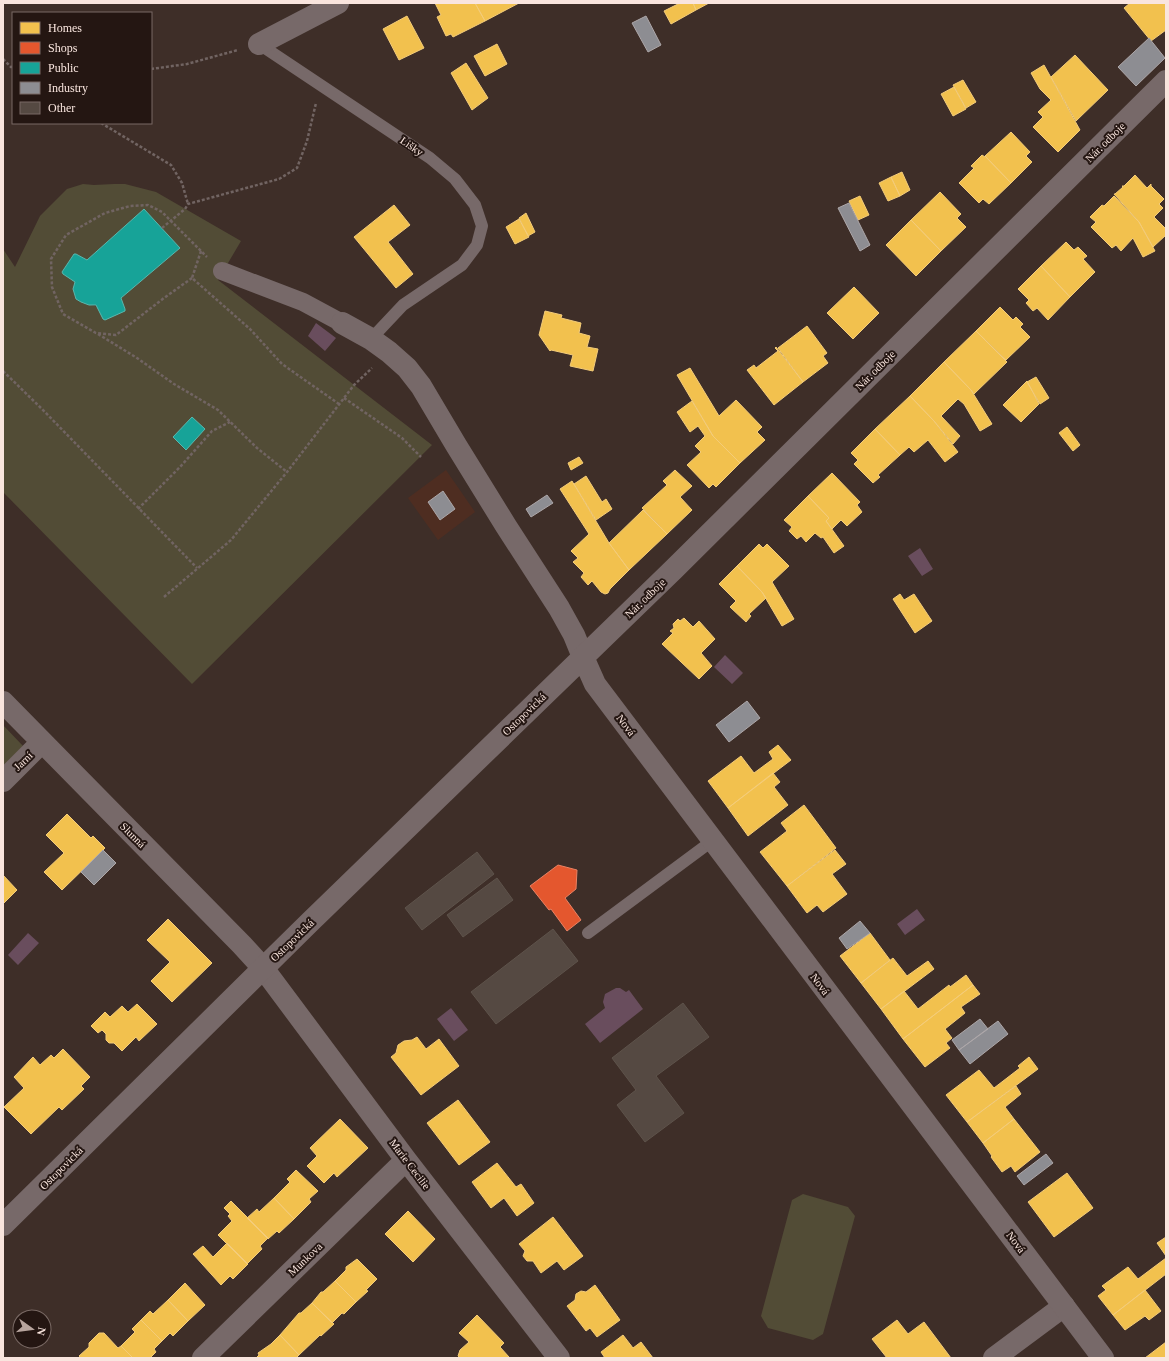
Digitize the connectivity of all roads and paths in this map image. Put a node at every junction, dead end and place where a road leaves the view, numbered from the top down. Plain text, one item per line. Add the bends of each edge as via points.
1 (338, 3) edge
2 (259, 44) junction
3 (3, 59) edge
4 (12, 68) edge
5 (152, 69) edge
6 (1166, 81) edge
7 (319, 83) junction
8 (103, 124) edge
9 (188, 204) junction
10 (171, 222) junction
11 (162, 228) dead end
12 (201, 251) junction
13 (222, 272) joint
14 (192, 278) junction
15 (342, 323) joint
16 (96, 333) junction
17 (371, 339) junction
18 (389, 352) junction
19 (3, 371) edge
20 (344, 398) junction
21 (339, 404) junction
22 (230, 422) junction
23 (421, 457) dead end
24 (287, 472) junction
25 (138, 509) junction
26 (197, 568) junction
27 (164, 597) dead end
28 (583, 657) junction
29 (3, 702) edge
30 (42, 742) junction
31 (3, 781) edge
32 (712, 841) junction
33 (588, 933) dead end
34 (263, 968) junction
35 (406, 1160) junction
36 (3, 1225) edge
37 (1064, 1306) junction
38 (203, 1358) edge
39 (558, 1358) edge
40 (994, 1358) edge
41 (1103, 1358) edge

1 - 2 street
2 - 5 path via 187,64
2 - 7 lane, Lišky
3 - 4 path
6 - 28 street, Nár. odboje
7 - 9 path via 308,141 297,168 279,179
7 - 17 lane, Lišky via 430,158 455,179 476,205 482,226 477,245 462,265 404,305
8 - 9 path via 171,165 182,183
9 - 10 path
10 - 11 path
10 - 12 path
10 - 16 path via 162,212 148,205 130,206 105,213 66,235 51,259 52,287 63,314
12 - 13 path
12 - 14 path
13 - 15 street via 302,302
14 - 16 path via 116,335
14 - 21 path via 250,329 282,364
15 - 17 street, Nová
16 - 22 path via 218,410
17 - 18 street, Nová
18 - 20 path
18 - 28 street, Nová via 407,368 421,386 559,608
19 - 25 path
20 - 21 path
20 - 23 path via 402,438
21 - 24 path
22 - 24 path
22 - 25 path via 212,430
24 - 26 path via 231,540
25 - 26 path
26 - 27 path
28 - 32 street, Nová via 595,684
28 - 34 street, Ostopovická
29 - 30 street, Slunná
30 - 31 street, Jarní
30 - 34 street, Slunná
32 - 33 lane
32 - 37 street, Nová
34 - 35 street, Marie Cecilie
34 - 36 street, Ostopovická
35 - 38 street, Munkova
35 - 39 street, Marie Cecilie
37 - 40 street
37 - 41 street, Nová

